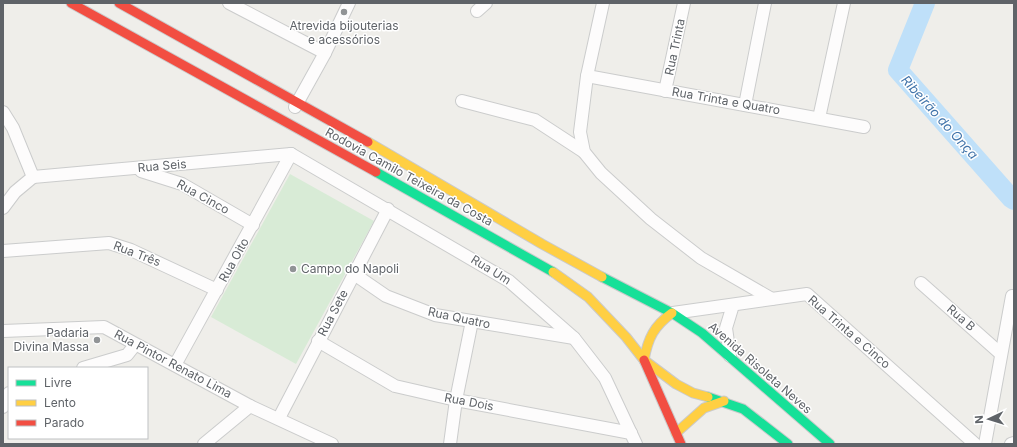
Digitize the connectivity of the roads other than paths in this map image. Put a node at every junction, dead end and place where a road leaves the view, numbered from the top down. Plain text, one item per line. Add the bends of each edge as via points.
1 (71, 3) edge
2 (119, 3) edge
3 (230, 3) edge
4 (348, 3) edge
5 (603, 3) edge
6 (684, 3) edge
7 (766, 3) edge
8 (844, 3) edge
9 (325, 53) junction
10 (587, 76) junction
11 (665, 91) junction
12 (462, 101) dead end
13 (297, 102) junction
14 (745, 106) junction
15 (3, 112) edge
16 (819, 118) junction
17 (288, 122) junction
18 (864, 127) dead end
19 (584, 152) junction
20 (291, 154) junction
21 (129, 169) junction
22 (33, 177) junction
23 (3, 207) edge
24 (388, 209) junction
25 (253, 225) junction
26 (3, 251) edge
27 (354, 274) junction
28 (921, 283) dead end
29 (217, 290) junction
30 (1012, 296) dead end
31 (772, 299) junction
32 (733, 305) junction
33 (672, 313) junction
34 (472, 321) junction
35 (3, 331) edge
36 (574, 338) junction
37 (318, 341) junction
38 (135, 345) junction
39 (1001, 354) junction
40 (730, 357) junction
41 (644, 360) junction
42 (176, 366) junction
43 (86, 367) edge
44 (8, 395) edge
45 (456, 400) junction
46 (724, 401) junction
47 (250, 406) junction
48 (3, 407) edge
49 (279, 418) junction
50 (676, 432) junction
51 (631, 433) junction
52 (1014, 443) edge
53 (204, 444) edge
54 (332, 444) edge
55 (450, 444) edge
56 (636, 444) edge
57 (681, 444) edge
58 (788, 444) edge
59 (830, 444) edge
60 (975, 444) edge
61 (985, 444) edge
62 (1011, 444) edge

1 - 17 main road, Rodovia Camilo Teixeira da Costa
2 - 13 main road, Rodovia Camilo Teixeira da Costa
3 - 9 street
4 - 9 street
5 - 10 street
6 - 11 street, Rua Trinta
7 - 14 street
8 - 16 street
9 - 13 street
10 - 11 street, Rua Trinta e Quatro
10 - 19 street via 580,132
11 - 14 street, Rua Trinta e Quatro
12 - 19 street via 535,120
13 - 17 street
13 - 33 main road, Rodovia Camilo Teixeira da Costa via 542,244
14 - 16 street, Rua Trinta e Quatro
15 - 22 street via 13,128
16 - 18 street, Rua Trinta e Quatro
17 - 41 main road, Rodovia Camilo Teixeira da Costa via 541,264 588,297
19 - 31 street via 601,173 650,219 701,258
20 - 21 street, Rua Seis
20 - 24 street, Rua Um
20 - 25 street, Rua Oito
21 - 22 street, Rua Seis
21 - 25 street, Rua Cinco via 182,184
22 - 23 street via 15,192
24 - 27 street, Rua Sete
24 - 36 street, Rua Um via 509,281
25 - 29 street, Rua Oito
26 - 29 street, Rua Três via 109,243 131,250
27 - 34 street, Rua Quatro via 386,296 434,315
27 - 37 street, Rua Sete
28 - 39 street, Rua B
29 - 42 street, Rua Oito
30 - 39 street
31 - 32 street, Rua Trinta e Cinco
31 - 60 street, Rua Trinta e Cinco via 807,294
32 - 33 street, Rua Trinta e Cinco
32 - 40 street via 726,328
33 - 40 main road, Avenida Risoleta Neves via 702,333
33 - 41 main road via 653,327
34 - 36 street, Rua Quatro
34 - 45 street
35 - 38 street, Rua Pintor Renato Lima via 104,327
36 - 51 street, Rua Um via 605,378
37 - 45 street, Rua Dois via 396,386
37 - 49 street, Rua Sete
38 - 42 street, Rua Pintor Renato Lima
38 - 43 street via 128,355
39 - 61 street
40 - 59 main road, Avenida Risoleta Neves
41 - 46 main road via 676,384 693,393
41 - 50 main road, Rodovia Camilo Teixeira da Costa
42 - 47 street, Rua Pintor Renato Lima
44 - 48 street
45 - 51 street, Rua Dois
45 - 55 street
46 - 50 main road via 704,408
46 - 58 main road via 743,409
47 - 49 street, Rua Pintor Renato Lima
47 - 53 street
49 - 54 street, Rua Pintor Renato Lima
50 - 57 main road, Rodovia Camilo Teixeira da Costa
51 - 56 street, Rua Um
52 - 62 street

